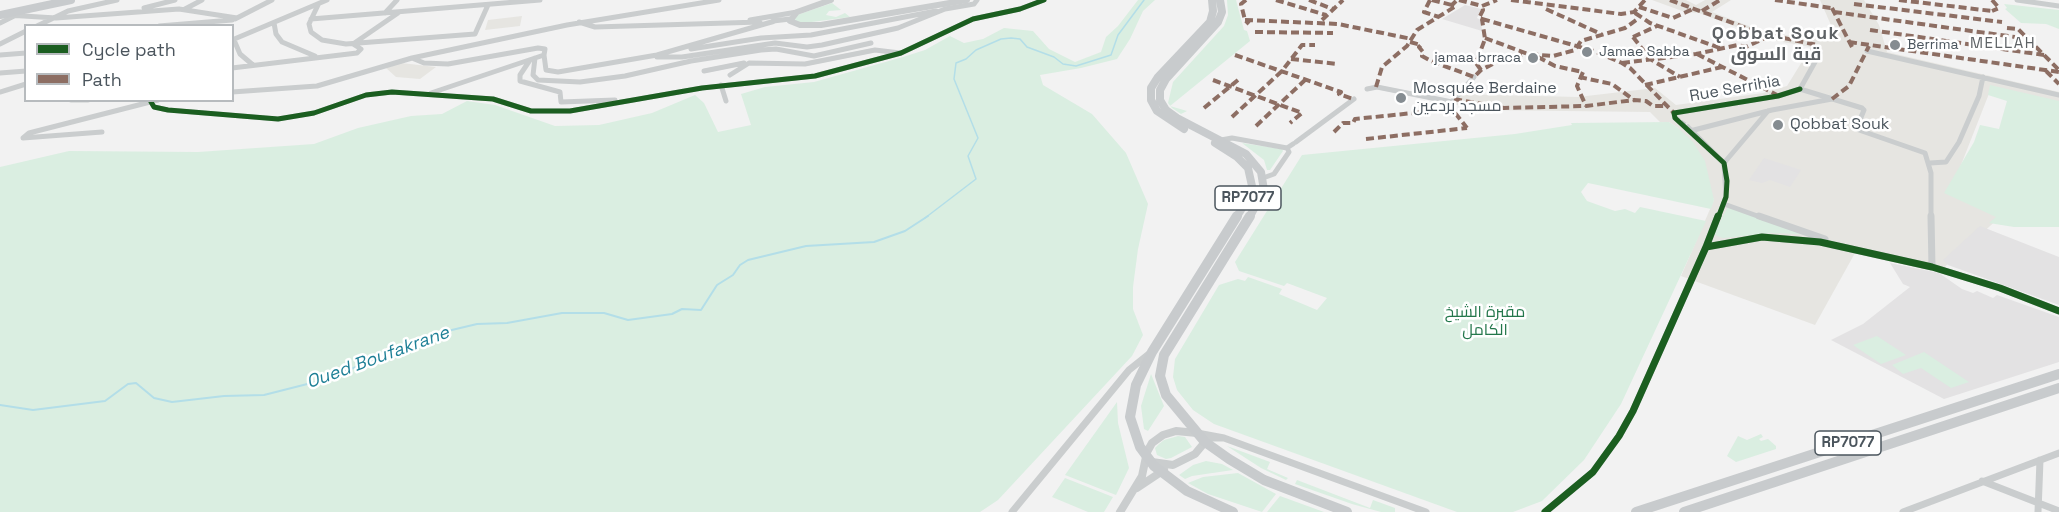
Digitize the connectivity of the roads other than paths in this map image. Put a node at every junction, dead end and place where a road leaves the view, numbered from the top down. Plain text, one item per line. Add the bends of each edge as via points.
1 (60, 0) edge
2 (71, 0) edge
3 (117, 0) edge
4 (174, 0) edge
5 (202, 0) edge
6 (272, 0) edge
7 (327, 0) edge
8 (397, 0) edge
9 (501, 0) edge
10 (540, 0) edge
11 (719, 0) edge
12 (831, 0) edge
13 (967, 0) edge
14 (977, 0) edge
15 (1044, 0) edge
16 (1212, 0) edge
17 (1220, 0) edge
18 (2017, 0) edge
19 (697, 2) edge
20 (508, 3) junction
21 (318, 4) junction
22 (488, 5) junction
23 (2059, 6) edge
24 (28, 9) junction
25 (184, 9) junction
26 (945, 9) junction
27 (135, 12) junction
28 (399, 12) junction
29 (797, 12) junction
30 (385, 13) junction
31 (0, 14) edge
32 (15, 16) junction
33 (50, 18) junction
34 (235, 19) junction
35 (311, 19) junction
36 (790, 19) junction
37 (588, 21) junction
38 (775, 21) junction
39 (579, 22) junction
40 (0, 23) edge
41 (274, 23) junction
42 (40, 24) edge
43 (181, 24) edge
44 (223, 24) edge
45 (658, 24) junction
46 (24, 34) edge
47 (234, 40) edge
48 (234, 42) edge
49 (871, 43) dead end
50 (0, 44) edge
51 (353, 44) junction
52 (776, 46) junction
53 (838, 51) junction
54 (1867, 51) dead end
55 (24, 53) edge
56 (901, 53) junction
57 (1820, 53) dead end
58 (0, 55) edge
59 (544, 55) junction
60 (657, 55) junction
61 (650, 57) junction
62 (839, 57) junction
63 (319, 58) junction
64 (412, 58) junction
65 (533, 59) junction
66 (749, 63) junction
67 (253, 65) junction
68 (234, 68) edge
69 (24, 71) edge
70 (704, 71) dead end
71 (0, 73) edge
72 (730, 75) dead end
73 (1474, 77) dead end
74 (1983, 77) junction
75 (24, 85) edge
76 (721, 85) junction
77 (1800, 89) junction
78 (1, 91) edge
79 (234, 92) edge
80 (428, 94) junction
81 (2059, 95) edge
82 (1832, 99) junction
83 (636, 100) junction
84 (726, 101) dead end
85 (150, 102) edge
86 (154, 102) edge
87 (1768, 111) junction
88 (1675, 115) dead end
89 (102, 132) dead end
90 (1211, 135) junction
91 (1232, 138) junction
92 (1221, 143) junction
93 (1292, 145) junction
94 (1724, 163) junction
95 (1930, 163) junction
96 (1250, 172) junction
97 (1274, 174) junction
98 (1263, 178) junction
99 (1264, 190) junction
100 (1724, 204) junction
101 (1706, 247) junction
102 (1852, 248) junction
103 (1932, 267) junction
104 (2059, 311) edge
105 (1152, 352) junction
106 (2059, 374) edge
107 (2059, 388) edge
108 (1197, 433) junction
109 (1224, 438) junction
110 (1205, 442) junction
111 (2059, 453) edge
112 (1146, 457) junction
113 (2040, 460) junction
114 (1173, 465) junction
115 (1161, 472) junction
116 (1982, 481) junction
117 (1135, 489) junction
118 (2038, 508) edge
119 (1123, 511) edge
120 (2059, 511) edge
121 (1012, 512) edge
122 (1233, 512) edge
123 (1347, 512) edge
124 (1426, 512) edge
125 (1545, 512) edge
126 (1636, 512) edge
127 (1684, 512) edge
128 (1904, 512) edge

1 - 31 main road
2 - 24 main road
3 - 33 street
4 - 27 street
5 - 25 street
6 - 34 street
7 - 21 street
8 - 30 street
9 - 20 street
10 - 20 street
11 - 19 street
12 - 29 street
13 - 36 street via 821,25 800,25
14 - 26 street via 974,4
15 - 56 street via 1011,12 973,19
16 - 92 main road, RP7077 via 1210,22 1158,76 1150,94 1162,116 1181,128
17 - 90 main road, RP7077 via 1222,12 1218,22 1166,79 1159,95 1172,114
18 - 23 street
19 - 37 street
20 - 22 street
21 - 35 street
21 - 41 street
22 - 28 street
22 - 51 street via 475,34
24 - 31 main road
24 - 32 street
25 - 27 street
25 - 34 street
26 - 52 street via 898,28 822,45
26 - 60 street via 822,33 761,38
27 - 33 street
28 - 30 street
28 - 51 street
29 - 36 street
29 - 45 street via 748,20
30 - 35 street
31 - 32 street
32 - 33 street
32 - 40 street
33 - 42 street
34 - 43 street
34 - 44 street
35 - 51 street via 309,28 322,40
36 - 38 street
37 - 39 street
37 - 45 street
38 - 45 street
38 - 60 street
39 - 45 street via 595,27
39 - 64 street
41 - 47 street
41 - 63 street via 282,42
46 - 50 street
48 - 67 street via 240,54
49 - 53 street
51 - 63 street via 361,49 357,53
52 - 53 street via 814,56
52 - 61 street
52 - 65 street via 625,76 566,83 534,78
53 - 62 street
54 - 74 street
55 - 58 street
56 - 62 street via 875,50
56 - 76 street via 815,76
57 - 77 street
59 - 61 street via 546,70 558,72
59 - 64 street via 545,49 538,48 448,64
59 - 65 street
60 - 61 street
62 - 66 street via 805,64
63 - 67 street
64 - 79 street via 317,86
65 - 80 street
65 - 83 street via 520,75 520,81 560,92 561,102
66 - 70 street
66 - 72 street
67 - 68 street
69 - 71 street
73 - 93 street via 1452,102 1377,87 1367,89
74 - 81 street
74 - 95 street via 1959,142 1946,162
75 - 78 street
76 - 83 street
76 - 84 street
77 - 82 street
77 - 88 street, Rue Serrihia
80 - 83 street via 493,99 543,112
80 - 86 street via 379,93 314,113 278,119 168,110 154,107
82 - 87 street
82 - 95 street via 1863,109 1859,130 1921,150
85 - 89 street via 23,138
87 - 94 street
87 - 94 street via 1689,129
90 - 91 street
90 - 92 main road, RP7077
91 - 92 street
91 - 93 street
92 - 96 main road, RP7077
92 - 98 main road, RP7077 via 1246,154
93 - 97 street
94 - 100 street
95 - 103 street
96 - 98 main road
96 - 105 main road, RP7077 via 1252,186 1243,209
97 - 98 street
97 - 99 street
98 - 99 main road, RP7077
99 - 108 main road, RP7077 via 1170,344 1160,367 1166,395
100 - 101 street
100 - 102 street
101 - 102 street via 1773,237
101 - 125 street via 1619,436 1593,471
102 - 103 street
103 - 104 street
105 - 112 main road, RP7077 via 1136,385 1130,417
105 - 121 street via 1129,370
106 - 126 main road, RP7077
107 - 127 main road, RP7077
108 - 109 street
108 - 110 main road, RP7077
108 - 112 street via 1176,431 1163,435 1148,447
109 - 110 street
109 - 124 street
110 - 114 street via 1195,454
110 - 123 main road, RP7077 via 1264,480
111 - 113 street
112 - 114 street via 1162,465
112 - 115 main road, RP7077
112 - 117 street
113 - 116 street
113 - 118 street
114 - 115 street
115 - 117 street
115 - 122 main road, RP7077 via 1187,491
116 - 118 street
116 - 128 street
117 - 119 street
118 - 120 street

